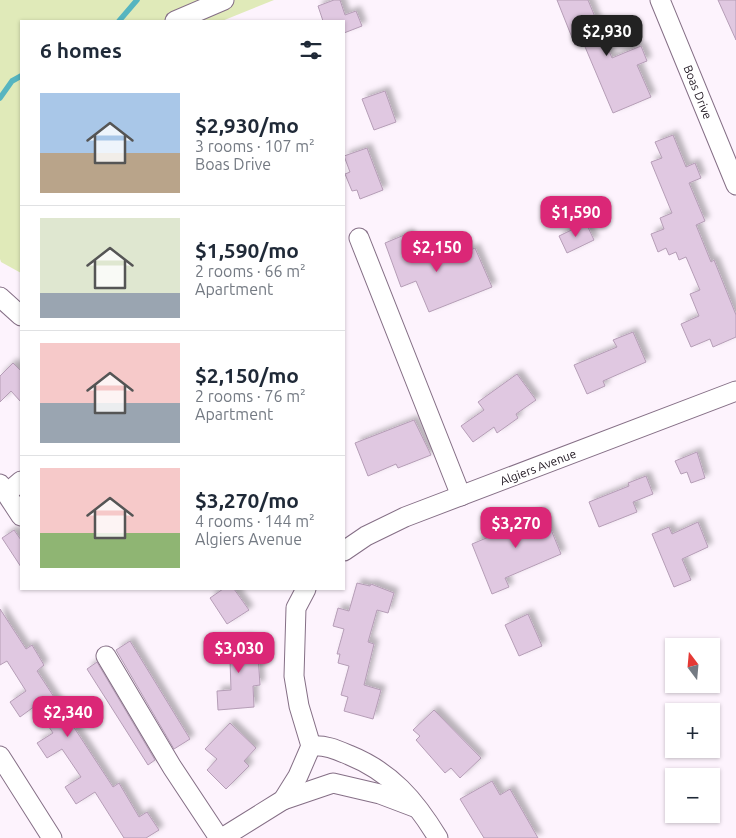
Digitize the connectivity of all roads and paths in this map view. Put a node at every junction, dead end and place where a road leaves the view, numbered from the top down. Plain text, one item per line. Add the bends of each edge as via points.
1 (224, 0) edge
2 (660, 0) edge
3 (176, 20) edge
4 (736, 185) edge
5 (359, 238) dead end
6 (0, 297) edge
7 (20, 315) edge
8 (736, 391) edge
9 (20, 481) edge
10 (3, 488) edge
11 (461, 496) junction
12 (20, 514) edge
13 (345, 550) edge
14 (305, 590) edge
15 (106, 656) dead end
16 (311, 746) junction
17 (0, 756) edge
18 (282, 800) junction
19 (420, 810) junction
20 (52, 838) edge
21 (220, 838) edge
22 (438, 838) edge

1 - 3 street
2 - 4 street, Boas Drive
5 - 11 street
6 - 7 street
8 - 11 street, Algiers Avenue
9 - 10 street
10 - 12 street
11 - 13 street, Algiers Avenue via 405,517
14 - 16 street via 296,608 294,676
15 - 21 street via 172,767
16 - 18 street via 298,776
16 - 19 street via 325,745 358,758 391,778
17 - 20 street
18 - 19 street via 332,782 380,794
18 - 21 street
19 - 22 street

